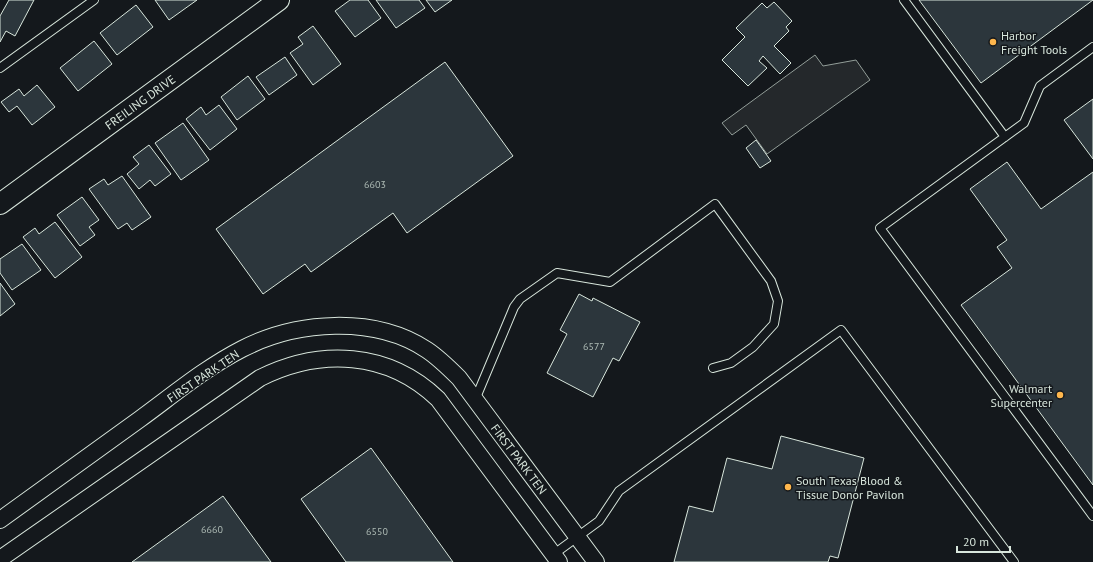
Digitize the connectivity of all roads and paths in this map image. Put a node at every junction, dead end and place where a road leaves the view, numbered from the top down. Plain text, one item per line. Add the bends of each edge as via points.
1 (94, 0) edge
2 (279, 0) edge
3 (904, 0) edge
4 (1093, 47) edge
5 (0, 68) edge
6 (1005, 138) junction
7 (0, 204) edge
8 (713, 368) dead end
9 (475, 400) junction
10 (1093, 516) edge
11 (0, 520) edge
12 (577, 537) junction
13 (557, 558) edge
14 (0, 559) edge
15 (596, 562) edge
16 (1014, 562) edge

1 - 5 lane
2 - 7 street, FREILING DRIVE
3 - 6 lane
4 - 6 lane via 1040,86 1024,123
6 - 10 lane via 880,228
8 - 9 lane via 731,363 753,347 774,324 778,301 771,281 715,204 610,282 557,273 520,299 514,307
9 - 11 street, FIRST PARK TEN via 459,378 428,350 415,343 374,329 334,325 298,329 242,349 205,372
9 - 12 street, FIRST PARK TEN
12 - 13 lane
12 - 15 street, FIRST PARK TEN
12 - 16 lane via 599,521 619,491 841,330
13 - 14 street via 438,398 423,384 400,371 369,361 337,358 304,361 260,378

